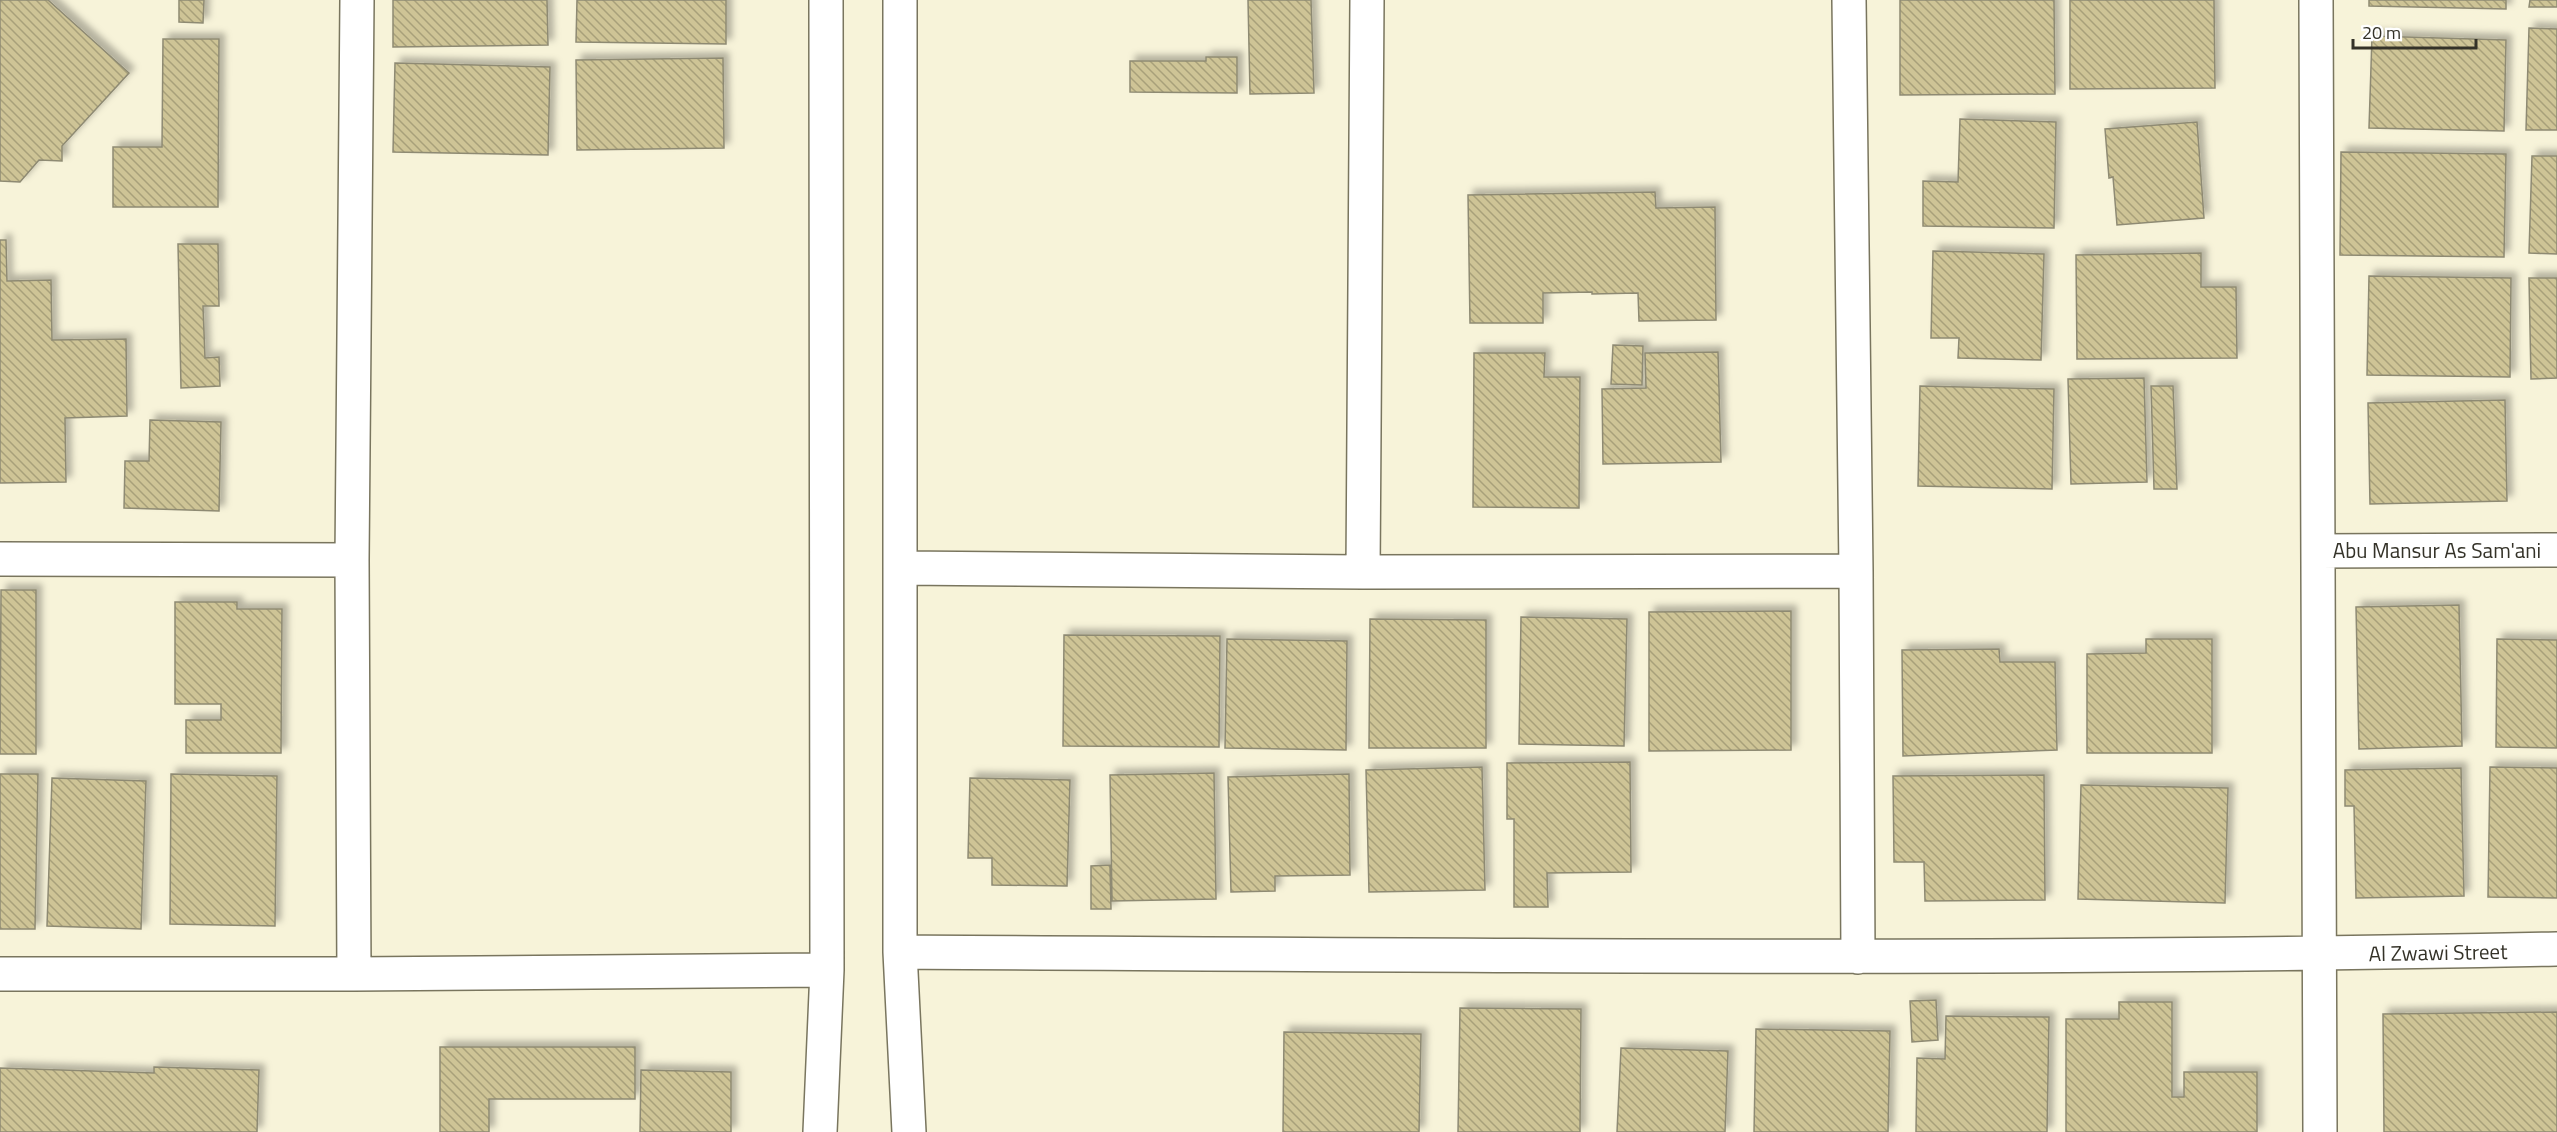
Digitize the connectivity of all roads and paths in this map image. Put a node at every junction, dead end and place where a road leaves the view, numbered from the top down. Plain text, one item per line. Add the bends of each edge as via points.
1 (357, 0) edge
2 (826, 0) edge
3 (900, 0) edge
4 (1367, 0) edge
5 (1849, 0) edge
6 (2316, 0) edge
7 (2557, 550) edge
8 (2318, 551) junction
9 (0, 559) edge
10 (352, 560) junction
11 (900, 568) junction
12 (1856, 571) junction
13 (1363, 572) junction
14 (2557, 950) edge
15 (900, 952) junction
16 (2319, 954) junction
17 (1858, 957) junction
18 (827, 970) junction
19 (0, 974) edge
20 (354, 974) junction
21 (820, 1132) edge
22 (909, 1132) edge
23 (2320, 1132) edge

1 - 10 street
2 - 18 street
3 - 11 street
4 - 13 street
5 - 12 street
6 - 8 street
7 - 8 street, Abu Mansur As Sam'ani
8 - 16 street
9 - 10 street
10 - 20 street
11 - 13 street
11 - 15 street
12 - 13 street
12 - 17 street
14 - 16 street, Al Zwawi Street
15 - 17 street, Al Zwawi Street
15 - 22 street
16 - 17 street, Al Zwawi Street
16 - 23 street
18 - 20 street
18 - 21 street
19 - 20 street

